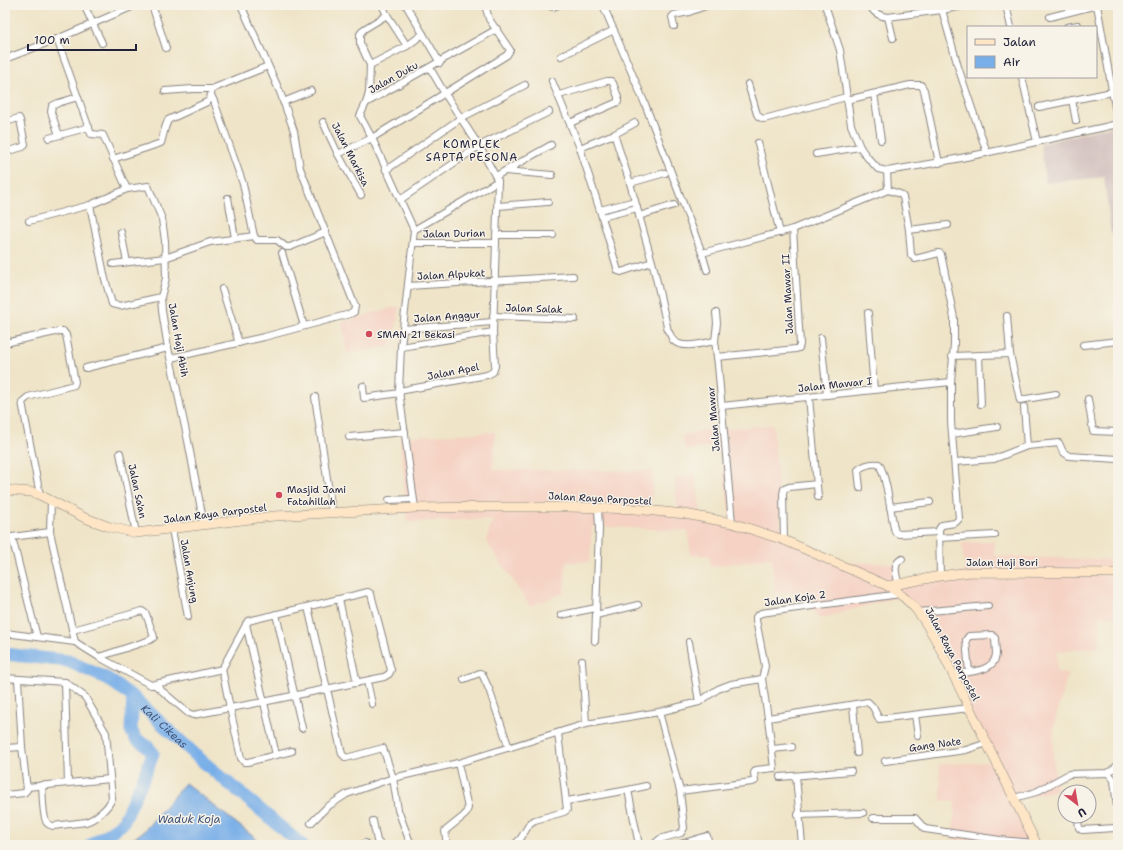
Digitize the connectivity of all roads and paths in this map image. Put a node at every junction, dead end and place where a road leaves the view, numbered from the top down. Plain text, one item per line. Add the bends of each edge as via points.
1 (84, 5) edge
2 (136, 5) edge
3 (152, 5) edge
4 (241, 5) edge
5 (382, 5) edge
6 (406, 5) edge
7 (485, 5) edge
8 (548, 5) edge
9 (558, 5) edge
10 (708, 5) edge
11 (825, 5) edge
12 (870, 5) edge
13 (968, 5) edge
14 (1006, 5) edge
15 (1097, 5) edge
16 (605, 6) edge
17 (942, 10) junction
18 (387, 15) junction
19 (888, 17) junction
20 (1050, 17) dead end
21 (93, 22) junction
22 (1078, 25) dead end
23 (674, 26) dead end
24 (1011, 26) edge
25 (1072, 26) edge
26 (497, 29) junction
27 (614, 30) junction
28 (423, 34) junction
29 (893, 38) dead end
30 (57, 39) junction
31 (102, 43) dead end
32 (407, 46) junction
33 (166, 48) dead end
34 (561, 56) dead end
35 (5, 59) edge
36 (440, 63) junction
37 (370, 65) junction
38 (268, 66) junction
39 (430, 68) junction
40 (1022, 78) edge
41 (552, 81) dead end
42 (748, 84) dead end
43 (525, 86) dead end
44 (164, 91) dead end
45 (311, 91) dead end
46 (211, 92) junction
47 (1112, 92) junction
48 (445, 94) junction
49 (874, 94) junction
50 (559, 95) junction
51 (78, 97) junction
52 (847, 99) junction
53 (1072, 100) junction
54 (283, 102) junction
55 (366, 103) junction
56 (1039, 107) dead end
57 (549, 112) dead end
58 (461, 118) junction
59 (1076, 121) dead end
60 (5, 122) edge
61 (323, 122) dead end
62 (570, 123) junction
63 (635, 123) dead end
64 (1118, 124) edge
65 (89, 127) junction
66 (59, 135) junction
67 (613, 135) junction
68 (49, 138) dead end
69 (372, 138) junction
70 (881, 140) dead end
71 (1036, 142) junction
72 (758, 143) dead end
73 (551, 145) dead end
74 (479, 146) junction
75 (860, 147) junction
76 (580, 148) junction
77 (5, 152) edge
78 (987, 153) junction
79 (338, 154) junction
80 (816, 154) dead end
81 (113, 159) junction
82 (939, 163) junction
83 (386, 170) junction
84 (504, 171) junction
85 (887, 171) junction
86 (665, 173) dead end
87 (552, 175) dead end
88 (497, 178) junction
89 (630, 183) junction
90 (127, 189) junction
91 (888, 190) junction
92 (361, 196) dead end
93 (228, 198) dead end
94 (400, 200) junction
95 (635, 201) junction
96 (548, 202) dead end
97 (90, 205) junction
98 (674, 205) dead end
99 (498, 206) junction
100 (637, 208) junction
101 (600, 210) junction
102 (639, 216) junction
103 (602, 218) junction
104 (29, 221) dead end
105 (948, 224) dead end
106 (793, 229) junction
107 (414, 230) junction
108 (908, 230) junction
109 (120, 232) dead end
110 (326, 232) junction
111 (780, 233) junction
112 (496, 235) junction
113 (552, 235) dead end
114 (254, 236) junction
115 (235, 238) junction
116 (496, 242) junction
117 (413, 243) junction
118 (282, 253) dead end
119 (702, 253) junction
120 (165, 258) junction
121 (126, 262) junction
122 (652, 262) junction
123 (113, 264) dead end
124 (707, 270) dead end
125 (573, 276) dead end
126 (494, 281) junction
127 (408, 286) junction
128 (222, 289) dead end
129 (161, 297) junction
130 (716, 313) dead end
131 (868, 313) dead end
132 (1007, 316) dead end
133 (493, 319) junction
134 (575, 319) dead end
135 (304, 326) junction
136 (403, 329) junction
137 (493, 332) junction
138 (821, 338) dead end
139 (715, 341) junction
140 (1118, 341) edge
141 (5, 343) edge
142 (239, 343) junction
143 (1083, 345) dead end
144 (401, 347) junction
145 (168, 348) junction
146 (1010, 354) junction
147 (952, 356) junction
148 (980, 356) junction
149 (717, 357) junction
150 (171, 358) junction
151 (86, 368) dead end
152 (951, 382) junction
153 (363, 386) dead end
154 (874, 390) junction
155 (400, 392) junction
156 (1056, 394) dead end
157 (826, 395) junction
158 (316, 397) dead end
159 (809, 397) junction
160 (1088, 399) dead end
161 (981, 404) dead end
162 (722, 406) junction
163 (1024, 407) dead end
164 (997, 427) dead end
165 (405, 432) junction
166 (1118, 432) edge
167 (952, 434) junction
168 (349, 437) dead end
169 (1027, 446) junction
170 (120, 453) dead end
171 (1118, 459) edge
172 (955, 462) junction
173 (817, 484) junction
174 (860, 488) dead end
175 (5, 490) edge
176 (40, 495) junction
177 (818, 497) dead end
178 (413, 499) junction
179 (389, 500) dead end
180 (51, 501) junction
181 (930, 502) dead end
182 (890, 507) junction
183 (415, 508) junction
184 (598, 508) junction
185 (332, 512) junction
186 (732, 524) junction
187 (204, 525) junction
188 (172, 529) junction
189 (50, 532) junction
190 (136, 533) junction
191 (939, 535) junction
192 (995, 535) dead end
193 (8, 537) edge
194 (784, 540) junction
195 (902, 559) dead end
196 (1118, 573) edge
197 (940, 576) junction
198 (899, 584) junction
199 (888, 586) junction
200 (901, 594) junction
201 (338, 599) junction
202 (638, 605) dead end
203 (308, 606) junction
204 (988, 606) dead end
205 (596, 608) junction
206 (920, 612) junction
207 (276, 614) junction
208 (561, 615) dead end
209 (596, 615) junction
210 (188, 617) dead end
211 (246, 624) junction
212 (72, 630) junction
213 (5, 633) edge
214 (37, 637) junction
215 (595, 641) dead end
216 (75, 642) junction
217 (689, 642) dead end
218 (99, 657) junction
219 (582, 661) dead end
220 (222, 670) junction
221 (969, 672) junction
222 (952, 674) junction
223 (5, 678) edge
224 (762, 678) junction
225 (18, 679) junction
226 (464, 679) dead end
227 (367, 681) junction
228 (65, 682) junction
229 (357, 683) junction
230 (155, 685) junction
231 (326, 690) junction
232 (296, 695) junction
233 (263, 702) junction
234 (699, 702) junction
235 (372, 704) dead end
236 (853, 704) junction
237 (230, 708) junction
238 (970, 708) junction
239 (659, 712) junction
240 (915, 715) junction
241 (768, 718) junction
242 (586, 724) junction
243 (302, 728) dead end
244 (558, 732) junction
245 (918, 736) dead end
246 (987, 743) junction
247 (22, 746) junction
248 (792, 747) dead end
249 (5, 748) edge
250 (509, 748) junction
251 (772, 749) junction
252 (292, 751) dead end
253 (857, 753) dead end
254 (276, 755) junction
255 (885, 761) dead end
256 (458, 763) junction
257 (1118, 765) edge
258 (851, 771) dead end
259 (1108, 773) junction
260 (796, 776) junction
261 (780, 777) dead end
262 (393, 778) junction
263 (110, 779) junction
264 (68, 783) junction
265 (42, 785) junction
266 (646, 786) dead end
267 (27, 787) junction
268 (628, 790) junction
269 (680, 791) junction
270 (5, 795) edge
271 (1014, 798) junction
272 (567, 801) junction
273 (863, 813) dead end
274 (798, 815) junction
275 (1118, 817) edge
276 (873, 818) dead end
277 (374, 821) dead end
278 (311, 823) dead end
279 (1078, 824) edge
280 (1118, 824) edge
281 (1036, 844) edge
282 (381, 845) edge
283 (410, 845) edge
284 (447, 845) edge
285 (514, 845) edge
286 (639, 845) edge
287 (653, 845) edge
288 (677, 845) edge
289 (709, 845) edge
290 (802, 845) edge

1 - 21 street
2 - 21 street
3 - 33 street
4 - 38 street
5 - 18 street
6 - 28 street
7 - 26 street via 489,18
8 - 9 street
10 - 23 street via 690,12 674,14
11 - 52 street via 840,50
12 - 19 street via 875,13
13 - 17 street
14 - 24 street
15 - 20 street
15 - 47 street
16 - 27 street
17 - 19 street
17 - 78 street
18 - 32 street
18 - 37 street via 360,34 360,43
19 - 29 street
21 - 30 street
21 - 31 street
22 - 25 street
26 - 36 street, Jalan Duku
26 - 48 street via 510,50 509,53
27 - 34 street
27 - 119 street
28 - 32 street
28 - 36 street
30 - 35 street
30 - 51 street
32 - 37 street
36 - 39 street, Jalan Duku
37 - 55 street
38 - 46 street
38 - 54 street
39 - 48 street
39 - 55 street, Jalan Duku
40 - 71 street
41 - 50 street
42 - 52 street via 757,114 764,119
43 - 58 street
44 - 46 street via 193,89
45 - 54 street
46 - 81 street via 207,102 168,120 161,142
46 - 114 street via 242,178
47 - 53 street
47 - 64 street
48 - 58 street
48 - 69 street
49 - 52 street
49 - 70 street
49 - 82 street via 910,85 921,85
50 - 62 street
50 - 62 street via 607,81 613,83 618,102
51 - 65 street
51 - 66 street via 52,106 51,112
52 - 75 street via 851,125
53 - 56 street
53 - 59 street
54 - 110 street via 294,131 300,168
55 - 69 street via 360,118
57 - 74 street
58 - 74 street
58 - 83 street
60 - 77 street via 19,118 25,144 23,147
61 - 79 street, Jalan Markisa
62 - 76 street
63 - 67 street
64 - 71 street
65 - 66 street
65 - 81 street via 92,135 102,134
66 - 68 street
67 - 76 street
67 - 89 street
69 - 79 street
69 - 83 street
71 - 78 street
72 - 111 street
73 - 84 street
74 - 88 street
74 - 94 street
75 - 80 street
75 - 85 street via 878,169
76 - 101 street
78 - 82 street
79 - 92 street, Jalan Markisa
81 - 90 street
82 - 85 street
83 - 94 street
84 - 87 street
84 - 88 street
85 - 91 street
86 - 89 street
88 - 99 street
88 - 107 street
89 - 95 street
90 - 97 street
90 - 120 street, Jalan Haji Abih via 148,186 162,219
91 - 106 street
91 - 108 street via 903,197
93 - 115 street
94 - 107 street
95 - 100 street
95 - 101 street
96 - 99 street
97 - 104 street
97 - 129 street via 112,304 120,306
98 - 102 street
99 - 112 street
100 - 102 street
100 - 103 street
101 - 103 street
102 - 122 street
103 - 122 street via 618,271
105 - 108 street
106 - 111 street
106 - 149 street, Jalan Mawar II via 799,348
107 - 117 street
108 - 147 street via 912,258 939,253 942,256 954,318
109 - 121 street
110 - 114 street via 290,247 277,240 257,240
110 - 135 street via 355,306 354,312
111 - 119 street
112 - 113 street
112 - 116 street
114 - 115 street
115 - 120 street via 210,242
116 - 117 street, Jalan Durian
116 - 126 street
117 - 127 street
118 - 135 street
119 - 124 street
120 - 121 street
120 - 129 street, Jalan Haji Abih via 166,278
121 - 123 street
122 - 139 street via 668,331 673,339 682,345
125 - 126 street, Jalan Alpukat
126 - 127 street, Jalan Alpukat
126 - 133 street
127 - 136 street
128 - 142 street
129 - 145 street, Jalan Haji Abih
130 - 139 street, Jalan Mawar
131 - 154 street
132 - 146 street
133 - 134 street, Jalan Salak
133 - 136 street, Jalan Anggur
133 - 137 street
135 - 142 street
136 - 144 street
137 - 144 street
137 - 155 street, Jalan Apel via 493,372
138 - 157 street
139 - 149 street, Jalan Mawar
140 - 143 street
141 - 176 street via 60,331 66,335 74,385 28,397 22,402
142 - 150 street
144 - 155 street
145 - 150 street, Jalan Haji Abih
145 - 151 street
146 - 148 street
146 - 156 street via 1020,400
147 - 148 street
147 - 152 street
148 - 161 street
149 - 162 street, Jalan Mawar
150 - 187 street, Jalan Haji Abih
152 - 154 street, Jalan Mawar I
152 - 167 street
153 - 155 street via 364,398
154 - 157 street, Jalan Mawar I
155 - 165 street
157 - 159 street, Jalan Mawar I
158 - 185 street
159 - 162 street, Jalan Mawar I
159 - 173 street
160 - 166 street via 1093,431
162 - 186 street, Jalan Mawar
163 - 169 street
164 - 167 street
165 - 168 street
165 - 178 street
167 - 172 street
169 - 171 street via 1059,442 1063,452 1069,456
169 - 172 street via 994,458
170 - 190 street, Jalan Sa'an
172 - 191 street via 958,519 955,523 940,526
173 - 177 street
173 - 194 street via 784,489
174 - 182 street via 858,470 872,463 879,464
175 - 176 main road, Jalan Raya Parpostel
176 - 180 main road, Jalan Raya Parpostel
178 - 179 street
178 - 183 street
180 - 189 street
180 - 190 main road, Jalan Raya Parpostel via 85,518
181 - 182 street
182 - 191 street via 896,534
183 - 184 main road, Jalan Raya Parpostel
183 - 185 main road, Jalan Raya Parpostel
184 - 186 main road, Jalan Raya Parpostel via 685,514
184 - 205 street
185 - 187 main road, Jalan Raya Parpostel
186 - 194 main road, Jalan Raya Parpostel
187 - 188 main road, Jalan Raya Parpostel
188 - 190 main road, Jalan Raya Parpostel
188 - 210 street, Jalan Anjung
189 - 193 street
189 - 212 street
191 - 192 street
191 - 197 street
193 - 214 street
194 - 199 main road, Jalan Raya Parpostel
195 - 198 street via 896,570
196 - 197 main road, Jalan Haji Bori via 970,572
197 - 198 main road, Jalan Haji Bori
198 - 199 main road, Jalan Haji Bori
199 - 200 main road, Jalan Raya Parpostel
200 - 206 main road, Jalan Raya Parpostel
200 - 224 street, Jalan Koja 2 via 761,613 756,620 765,666
201 - 203 street
201 - 227 street via 368,592 373,597 390,670 384,677
201 - 229 street
202 - 209 street
203 - 207 street
203 - 231 street
204 - 206 street
205 - 208 street
205 - 209 street
206 - 222 main road, Jalan Raya Parpostel
207 - 211 street via 248,621
207 - 232 street
209 - 215 street
211 - 220 street
211 - 233 street
212 - 216 street
212 - 218 street via 142,611 146,614 154,637
213 - 214 street
214 - 216 street
216 - 218 street
217 - 234 street
218 - 230 street via 148,684
219 - 242 street
220 - 230 street
220 - 237 street
221 - 221 street via 966,640 968,636 992,635 995,638 995,660 989,667
221 - 222 street
222 - 238 main road, Jalan Raya Parpostel
223 - 225 street
224 - 234 street via 718,689
224 - 241 street, Jalan Koja 2
225 - 228 street
225 - 247 street
226 - 250 street via 482,674
227 - 229 street
227 - 235 street
228 - 263 street via 85,697 106,733
228 - 264 street
229 - 231 street
230 - 237 street via 193,715
231 - 232 street
231 - 262 street via 342,754 346,758 383,748
232 - 233 street
232 - 243 street
233 - 237 street
233 - 254 street
234 - 239 street
236 - 240 street via 868,702 879,719
236 - 241 street
236 - 253 street
237 - 254 street via 242,760 248,762
238 - 240 street
238 - 246 main road, Jalan Raya Parpostel
239 - 242 street
239 - 269 street
240 - 245 street
241 - 251 street, Jalan Koja 2
242 - 244 street
244 - 250 street
244 - 272 street
246 - 255 street, Gang Nate via 966,750
246 - 271 main road, Jalan Raya Parpostel
247 - 249 street
247 - 267 street
248 - 251 street
250 - 256 street
251 - 269 street, Jalan Koja 2 via 774,768 756,770 756,781
252 - 254 street
256 - 262 street
256 - 284 street via 468,808 465,816 445,831
257 - 259 street
258 - 260 street
259 - 271 street via 1069,774 1036,792
259 - 275 street via 1114,780
260 - 261 street
260 - 274 street
262 - 278 street via 347,794 327,806
262 - 283 street via 398,810
263 - 264 street
263 - 265 street via 111,803 90,821 53,826 46,822
264 - 265 street
265 - 267 street
266 - 268 street
267 - 270 street via 24,793
268 - 272 street
268 - 286 street
269 - 287 street via 683,831 660,839
271 - 281 main road, Jalan Raya Parpostel
272 - 285 street via 567,810 530,823 522,838
273 - 274 street
274 - 290 street
276 - 281 street via 912,818 925,829
277 - 282 street via 377,842
279 - 280 street via 1082,830 1115,828
288 - 289 street via 707,836

